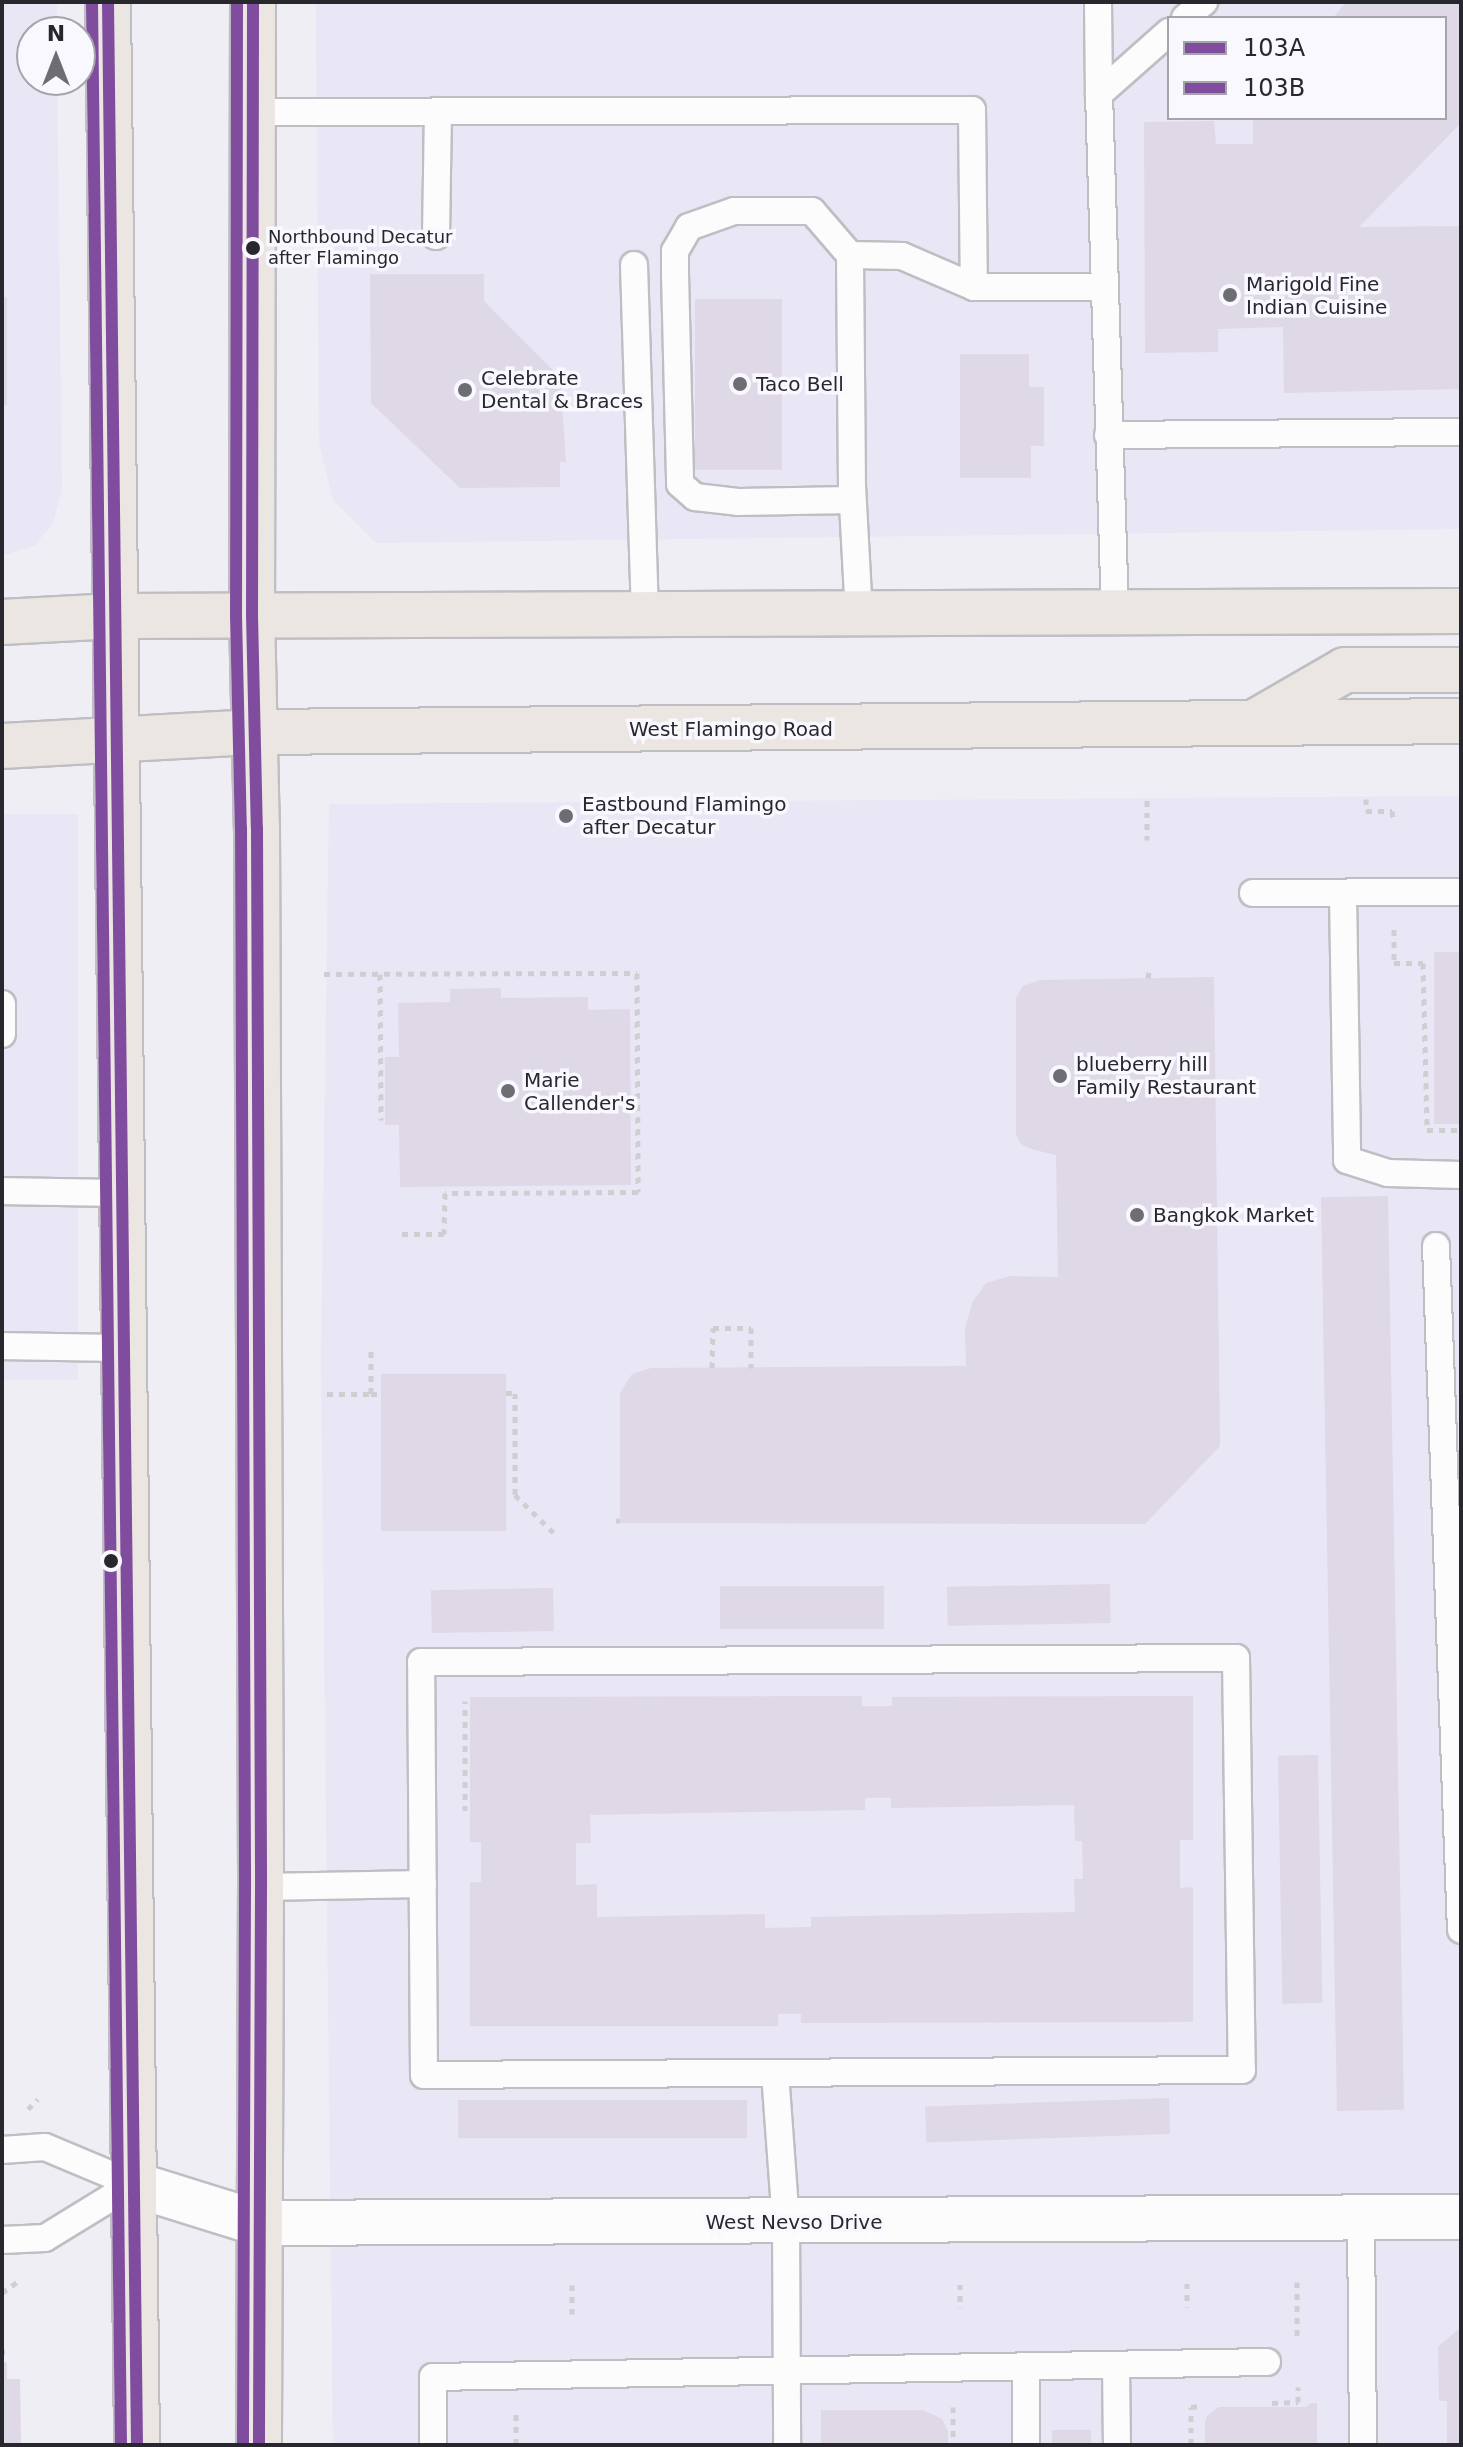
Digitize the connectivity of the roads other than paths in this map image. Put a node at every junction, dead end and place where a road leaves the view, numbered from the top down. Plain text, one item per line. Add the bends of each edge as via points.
1 (108, 2) edge
2 (253, 2) edge
3 (1098, 2) edge
4 (1204, 2) edge
5 (1187, 16) edge
6 (1167, 34) edge
7 (1099, 94) junction
8 (438, 111) junction
9 (254, 112) junction
10 (436, 236) dead end
11 (850, 255) junction
12 (634, 265) dead end
13 (974, 287) junction
14 (1104, 287) junction
15 (1461, 432) edge
16 (1108, 435) junction
17 (852, 500) junction
18 (1461, 611) edge
19 (1115, 614) junction
20 (252, 615) junction
21 (645, 615) junction
22 (859, 615) junction
23 (115, 616) junction
24 (2, 622) edge
25 (1461, 670) edge
26 (1461, 721) edge
27 (1253, 723) junction
28 (256, 732) junction
29 (115, 738) junction
30 (2, 746) edge
31 (1461, 892) edge
32 (1253, 893) dead end
33 (1343, 893) junction
34 (2, 1004) edge
35 (2, 1034) edge
36 (1461, 1175) edge
37 (2, 1191) edge
38 (119, 1193) junction
39 (1436, 1246) dead end
40 (2, 1346) edge
41 (121, 1348) junction
42 (1453, 1521) edge
43 (1458, 1776) edge
44 (423, 1884) junction
45 (261, 1887) junction
46 (1461, 1930) edge
47 (775, 2073) junction
48 (2, 2150) edge
49 (133, 2184) junction
50 (1461, 2217) edge
51 (1361, 2218) junction
52 (786, 2222) junction
53 (258, 2223) junction
54 (2, 2240) edge
55 (1267, 2362) dead end
56 (1116, 2365) junction
57 (1026, 2366) junction
58 (786, 2368) junction
59 (137, 2445) edge
60 (259, 2445) edge
61 (433, 2445) edge
62 (787, 2445) edge
63 (1026, 2445) edge
64 (1117, 2445) edge
65 (1363, 2445) edge

1 - 23 main road
2 - 9 main road
3 - 7 lane
4 - 5 lane
6 - 7 lane
7 - 14 lane
8 - 9 lane
8 - 10 lane
8 - 13 lane via 972,110
9 - 20 main road
11 - 13 lane via 902,256
11 - 17 lane
11 - 17 lane via 812,211 734,211 689,227 675,251 675,274 680,484 695,497 738,502
12 - 21 lane
13 - 14 lane
14 - 16 lane
15 - 16 lane
16 - 19 lane
17 - 22 lane
18 - 19 main road
19 - 22 main road
20 - 21 main road
20 - 23 main road
20 - 28 main road
21 - 22 main road
23 - 24 main road
23 - 29 main road
25 - 27 main road via 1345,670
26 - 27 main road, West Flamingo Road
27 - 28 main road, West Flamingo Road
28 - 29 main road, West Flamingo Road
28 - 45 main road
29 - 30 main road, West Flamingo Road
29 - 38 main road
31 - 33 lane
32 - 33 lane
33 - 36 lane via 1347,1160 1388,1173
34 - 35 lane
37 - 38 lane
38 - 41 main road
39 - 42 lane
40 - 41 lane
41 - 49 main road
42 - 43 lane
43 - 46 lane
44 - 45 lane
44 - 47 lane via 424,2075
44 - 47 lane via 421,1662 1236,1658 1242,2070
45 - 53 main road
47 - 52 lane
48 - 49 lane via 45,2147
49 - 53 street, West Nevso Drive
49 - 54 lane via 45,2238
49 - 59 main road
50 - 51 street, West Nevso Drive
51 - 52 street, West Nevso Drive
51 - 65 lane
52 - 53 street, West Nevso Drive
52 - 58 lane
53 - 60 main road
55 - 56 lane
56 - 57 lane
56 - 64 lane
57 - 58 lane
57 - 63 lane
58 - 61 lane via 433,2377
58 - 62 lane

